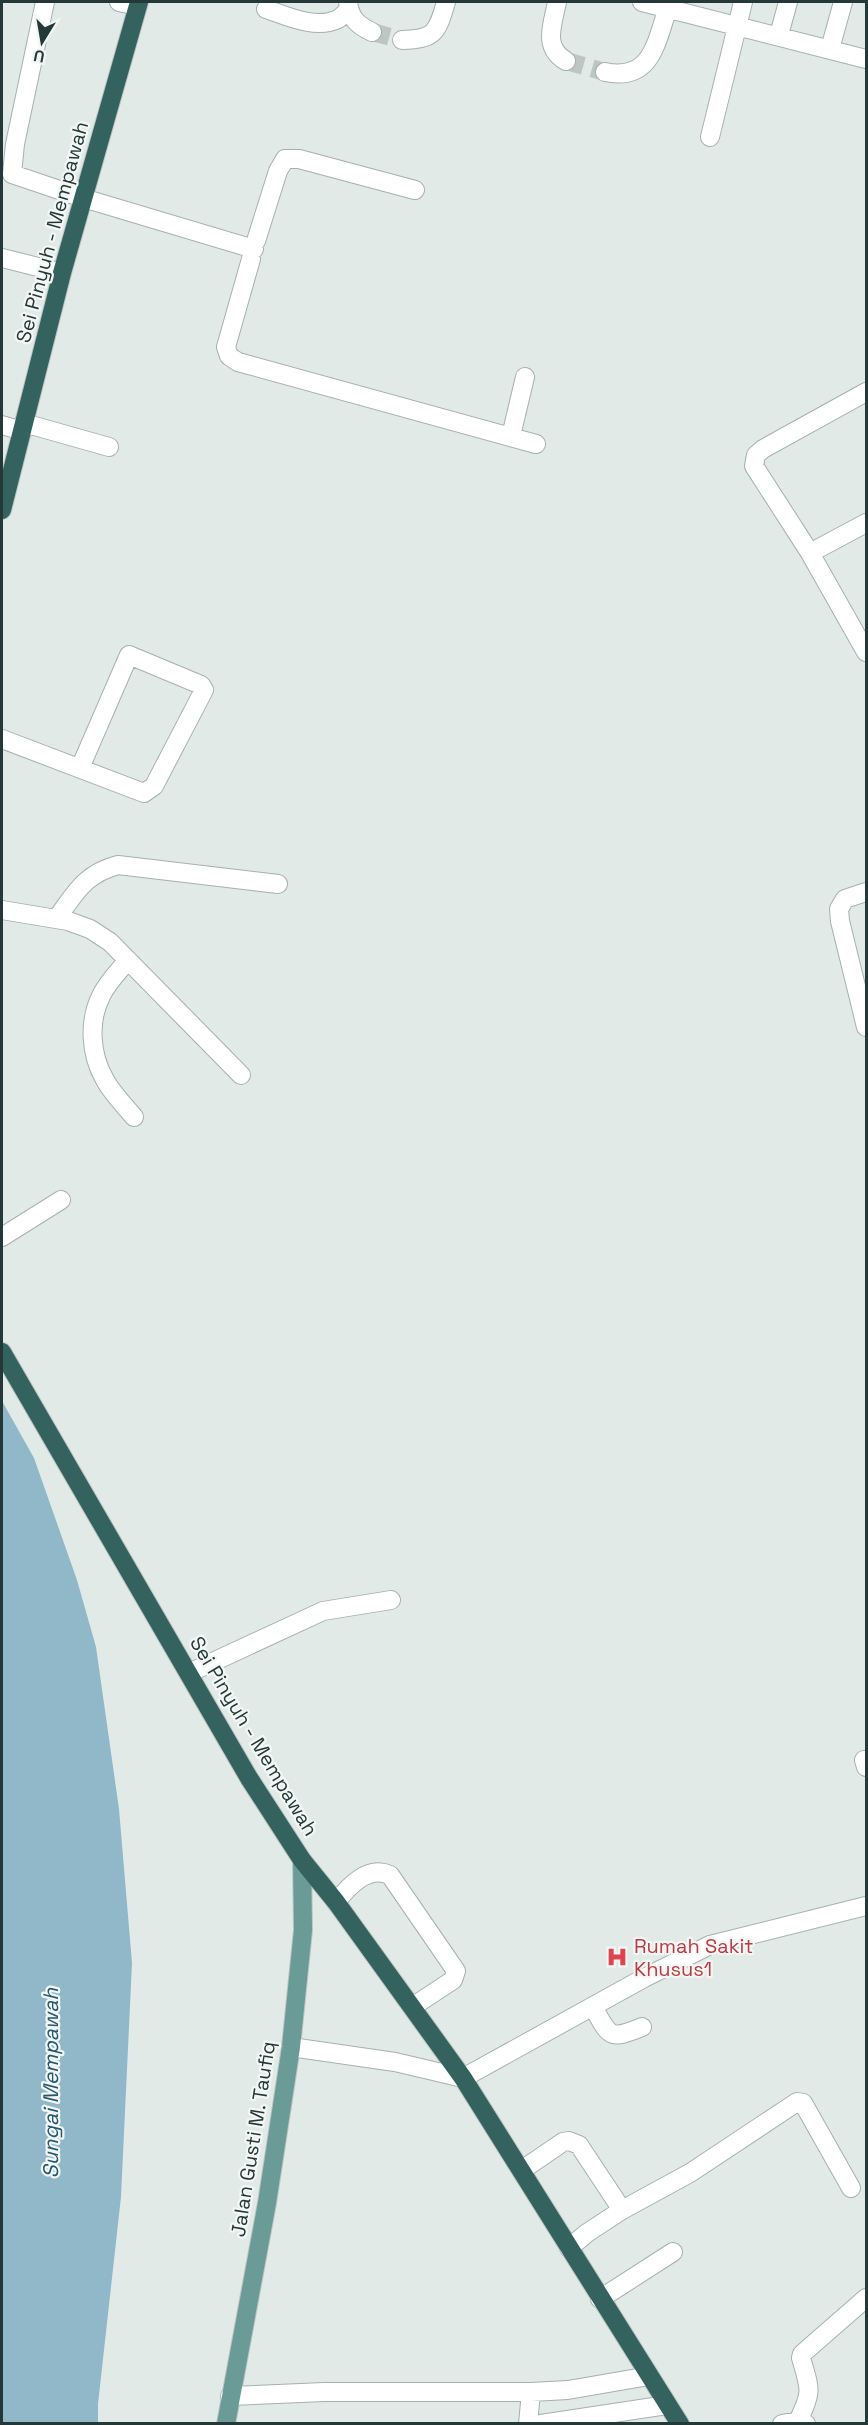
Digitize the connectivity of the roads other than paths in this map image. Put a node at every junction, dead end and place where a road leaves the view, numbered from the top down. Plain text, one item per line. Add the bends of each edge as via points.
1 (45, 2) edge
2 (446, 2) edge
3 (557, 2) edge
4 (642, 2) edge
5 (743, 2) edge
6 (788, 2) edge
7 (843, 2) edge
8 (132, 3) edge
9 (349, 5) edge
10 (668, 8) junction
11 (266, 9) dead end
12 (737, 25) junction
13 (372, 32) tunnel mouth
14 (779, 35) junction
15 (402, 40) tunnel mouth
16 (830, 49) junction
17 (867, 59) edge
18 (566, 61) tunnel mouth
19 (605, 72) tunnel mouth
20 (710, 137) dead end
21 (7, 175) edge
22 (415, 190) dead end
23 (83, 198) junction
24 (253, 250) junction
25 (2, 258) edge
26 (62, 273) junction
27 (525, 377) dead end
28 (867, 392) edge
29 (2, 425) edge
30 (23, 427) junction
31 (510, 436) junction
32 (536, 444) dead end
33 (109, 447) dead end
34 (2, 510) edge
35 (867, 523) edge
36 (810, 553) junction
37 (867, 652) edge
38 (2, 739) edge
39 (80, 768) junction
40 (278, 884) dead end
41 (867, 892) edge
42 (2, 910) edge
43 (56, 919) junction
44 (128, 960) junction
45 (867, 1027) edge
46 (241, 1075) dead end
47 (134, 1118) dead end
48 (61, 1200) dead end
49 (2, 1237) edge
50 (2, 1352) edge
51 (391, 1600) dead end
52 (189, 1673) junction
53 (302, 1860) junction
54 (347, 1891) junction
55 (867, 1906) edge
56 (419, 2002) junction
57 (593, 2007) junction
58 (642, 2027) dead end
59 (291, 2047) junction
60 (463, 2078) junction
61 (522, 2170) junction
62 (851, 2188) dead end
63 (622, 2210) junction
64 (578, 2240) junction
65 (673, 2252) dead end
66 (611, 2292) junction
67 (867, 2298) edge
68 (649, 2376) junction
69 (531, 2392) junction
70 (230, 2396) junction
71 (667, 2405) junction
72 (795, 2423) edge
73 (226, 2424) edge
74 (528, 2424) edge
75 (541, 2424) edge
76 (680, 2424) edge

1 - 21 street
2 - 15 street via 436,29 429,36
3 - 18 street via 552,47 555,55
4 - 10 street
5 - 12 street
6 - 14 street
7 - 16 street
8 - 23 highway, Sei Pinyuh - Mempawah
9 - 11 street via 338,19 323,22 302,21
9 - 13 street via 359,25
10 - 12 street
10 - 19 street via 651,57 642,67 618,75
12 - 14 street
12 - 20 street
14 - 16 street
16 - 17 street
21 - 23 street
22 - 24 street via 299,159 285,159
23 - 24 street
23 - 26 highway, Sei Pinyuh - Mempawah
24 - 31 street via 226,347 229,356 238,362
25 - 26 street
26 - 30 highway, Sei Pinyuh - Mempawah
27 - 31 street
28 - 36 street via 756,455 754,466
29 - 30 street
30 - 33 street
30 - 34 highway, Sei Pinyuh - Mempawah
31 - 32 street
35 - 36 street
36 - 37 street
38 - 39 street
39 - 39 street via 129,655 201,685 204,690 150,790 144,793
40 - 43 street via 118,865 100,870 85,881
41 - 45 street via 845,899 839,909
42 - 43 street
43 - 44 street via 90,929
44 - 46 street
44 - 47 street via 103,991 92,1022 105,1080
48 - 49 street
50 - 52 highway, Sei Pinyuh - Mempawah
51 - 52 street via 323,1611
52 - 53 highway, Sei Pinyuh - Mempawah
53 - 54 highway, Sei Pinyuh - Mempawah
53 - 59 main road, Jalan Gusti M. Taufiq via 303,1930
54 - 56 highway, Sei Pinyuh - Mempawah
54 - 56 street via 376,1871 390,1875 455,1966 453,1980
55 - 57 street via 710,1946
56 - 60 highway, Sei Pinyuh - Mempawah
57 - 58 street via 614,2036
57 - 60 street
59 - 60 street via 395,2062
59 - 70 main road, Jalan Gusti M. Taufiq via 267,2203
60 - 61 highway, Sei Pinyuh - Mempawah
61 - 63 street via 564,2142 574,2142
61 - 64 highway, Sei Pinyuh - Mempawah
62 - 63 street via 803,2103 797,2102 690,2173
63 - 64 street
64 - 66 highway, Sei Pinyuh - Mempawah
65 - 66 street
66 - 68 highway, Sei Pinyuh - Mempawah
67 - 72 street via 802,2354 810,2388 807,2403
68 - 69 street
68 - 71 highway, Sei Pinyuh - Mempawah
69 - 70 street
69 - 74 street
70 - 73 main road, Jalan Gusti M. Taufiq
71 - 75 street
71 - 76 highway, Sei Pinyuh - Mempawah

